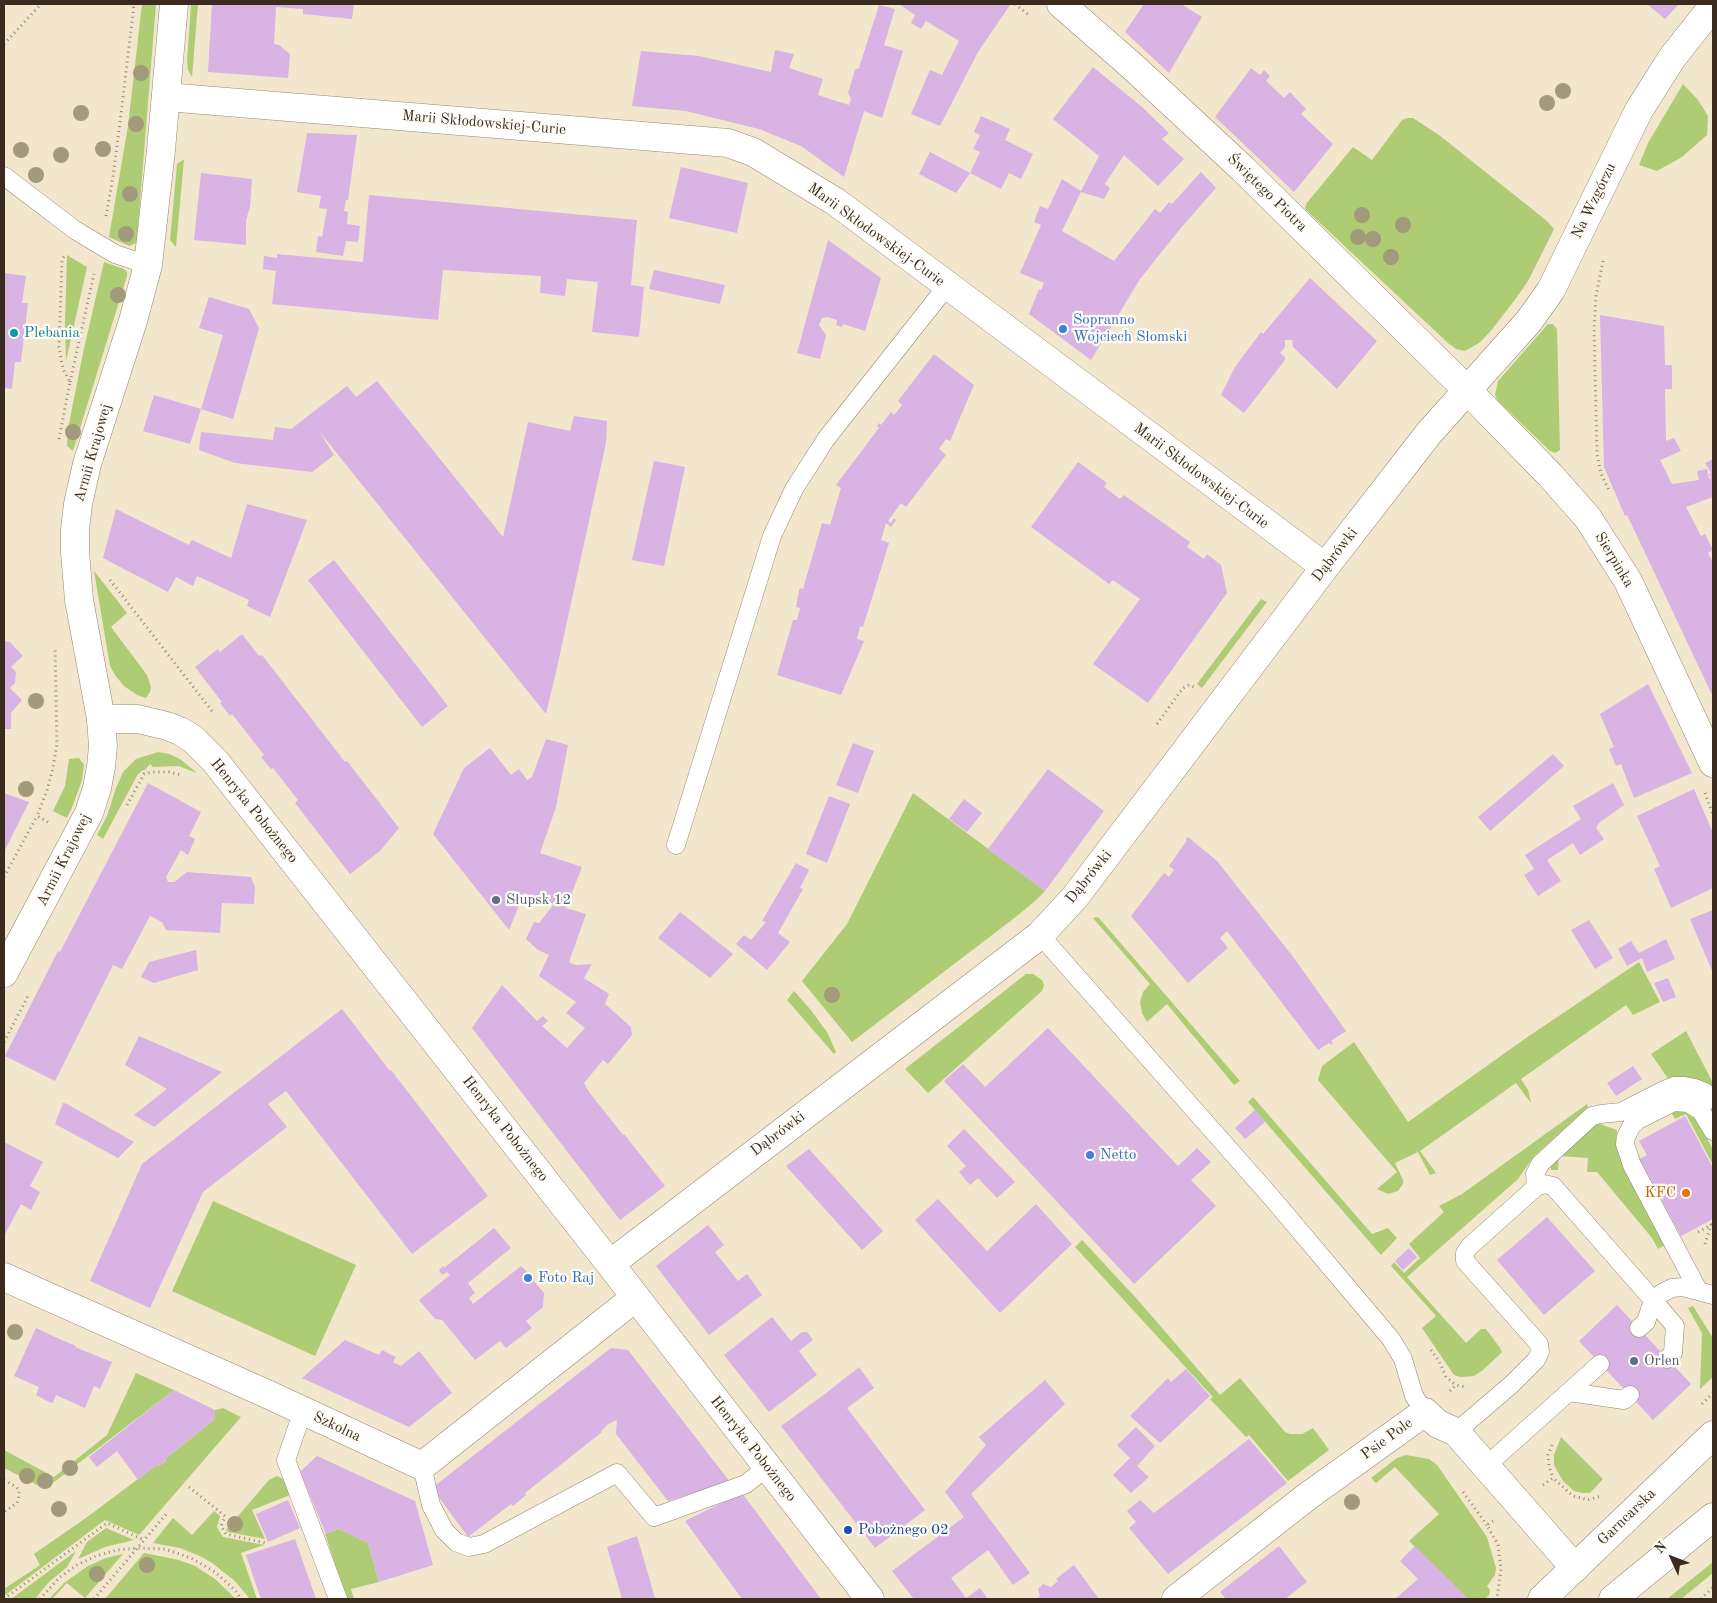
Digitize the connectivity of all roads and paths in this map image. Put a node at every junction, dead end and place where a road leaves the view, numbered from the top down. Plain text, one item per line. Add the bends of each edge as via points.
1 (41, 4) edge
2 (134, 4) edge
3 (174, 4) edge
4 (1061, 4) edge
5 (1713, 6) edge
6 (4, 44) edge
7 (166, 96) junction
8 (4, 176) edge
9 (75, 230) junction
10 (100, 245) junction
11 (1603, 260) dead end
12 (148, 265) junction
13 (947, 286) junction
14 (70, 382) junction
15 (1467, 390) junction
16 (59, 440) dead end
17 (1614, 500) dead end
18 (1325, 568) junction
19 (105, 574) dead end
20 (57, 646) dead end
21 (1199, 690) dead end
22 (213, 713) dead end
23 (101, 719) junction
24 (1157, 724) dead end
25 (1713, 763) edge
26 (185, 776) dead end
27 (1704, 792) dead end
28 (126, 808) dead end
29 (1713, 815) edge
30 (37, 816) junction
31 (76, 837) junction
32 (676, 845) dead end
33 (4, 877) edge
34 (1040, 934) junction
35 (4, 973) edge
36 (1713, 1100) edge
37 (1713, 1131) edge
38 (1536, 1187) junction
39 (1711, 1223) edge
40 (1704, 1250) dead end
41 (610, 1264) junction
42 (4, 1277) edge
43 (1706, 1293) edge
44 (636, 1297) junction
45 (1653, 1300) junction
46 (1639, 1328) dead end
47 (1429, 1348) dead end
48 (1668, 1359) dead end
49 (1600, 1364) dead end
50 (1456, 1385) dead end
51 (1568, 1392) junction
52 (1713, 1393) edge
53 (1630, 1395) dead end
54 (1699, 1407) dead end
55 (303, 1410) junction
56 (1424, 1412) junction
57 (1456, 1432) junction
58 (1713, 1435) edge
59 (422, 1466) junction
60 (1486, 1466) junction
61 (767, 1467) junction
62 (4, 1480) edge
63 (189, 1488) dead end
64 (1607, 1492) dead end
65 (1518, 1504) junction
66 (4, 1512) edge
67 (168, 1512) dead end
68 (1713, 1517) edge
69 (144, 1540) junction
70 (264, 1543) dead end
71 (138, 1548) junction
72 (1574, 1568) junction
73 (1713, 1587) edge
74 (4, 1599) edge
75 (40, 1599) edge
76 (94, 1599) edge
77 (241, 1599) edge
78 (338, 1599) edge
79 (870, 1599) edge
80 (1176, 1599) edge
81 (1497, 1599) edge
82 (1542, 1599) edge
83 (1613, 1599) edge
84 (1701, 1599) edge

1 - 6 path
2 - 10 path via 114,168
3 - 7 street, Armii Krajowej
4 - 15 street, Świętego Piotra via 1243,169
5 - 15 street, Na Wzgórzu via 1672,58 1639,110 1551,290
7 - 12 street, Armii Krajowej
7 - 13 street, Marii Skłodowskiej-Curie via 728,143 753,152 836,202
8 - 9 lane
9 - 10 lane
9 - 14 path via 62,260 59,347 63,369
10 - 12 lane via 115,254
10 - 14 path
11 - 17 path via 1594,328 1597,454
12 - 23 street, Armii Krajowej via 87,464 76,521 79,600
13 - 18 street, Marii Skłodowskiej-Curie
13 - 32 lane via 826,439 794,489 772,536
14 - 16 path
15 - 18 street, Dąbrówki via 1429,433
15 - 25 street, Sierpinka via 1588,518 1628,581
18 - 34 street, Dąbrówki via 1075,897
19 - 22 path
20 - 30 path via 54,652 57,744 48,790
21 - 24 path via 1189,685 1183,688
23 - 31 street, Armii Krajowej via 103,746 97,788
23 - 41 street, Henryka Pobożnego via 138,719 180,731 215,761
26 - 28 path via 170,772 144,774
27 - 29 path
30 - 31 path
30 - 33 path
31 - 35 street, Armii Krajowej
34 - 41 street, Dąbrówki
34 - 56 lane via 1391,1339 1404,1359 1414,1396
36 - 38 lane via 1695,1088 1674,1086 1621,1112 1592,1116 1540,1164 1535,1174
37 - 43 lane via 1701,1111 1688,1103 1674,1102 1632,1125 1625,1144 1632,1165
38 - 45 lane via 1544,1184 1553,1186
38 - 57 lane via 1468,1246 1465,1261 1539,1344 1540,1352 1512,1384
39 - 40 path
41 - 44 street, Henryka Pobożnego
42 - 55 street, Szkolna
43 - 45 lane via 1683,1287 1672,1288
44 - 59 street
44 - 61 street, Henryka Pobożnego
45 - 46 lane via 1646,1322
45 - 48 lane via 1676,1326 1673,1353
47 - 50 path via 1446,1377
49 - 51 lane
51 - 53 lane via 1624,1400
51 - 60 lane
52 - 54 path
55 - 59 street, Szkolna
55 - 78 lane via 286,1460
56 - 57 street, Psie Pole via 1438,1424
56 - 80 street, Psie Pole via 1308,1496
57 - 60 street, Psie Pole
58 - 72 street, Garncarska
59 - 61 lane via 431,1505 444,1530 456,1542 469,1547 484,1544 617,1473 654,1517 746,1484
60 - 65 street, Psie Pole
61 - 79 street, Henryka Pobożnego
62 - 66 path via 19,1490 17,1503
63 - 70 path via 224,1516 220,1526 226,1534
64 - 65 path via 1588,1500 1573,1496 1553,1478
65 - 72 street, Psie Pole
65 - 81 path via 1487,1525 1498,1545 1501,1569
67 - 69 path
68 - 83 street
69 - 71 path
69 - 74 path via 107,1523
71 - 75 path via 110,1552 77,1565 60,1577
71 - 76 path
71 - 77 path via 165,1550 191,1558 215,1572
72 - 82 street, Garncarska
73 - 84 path

